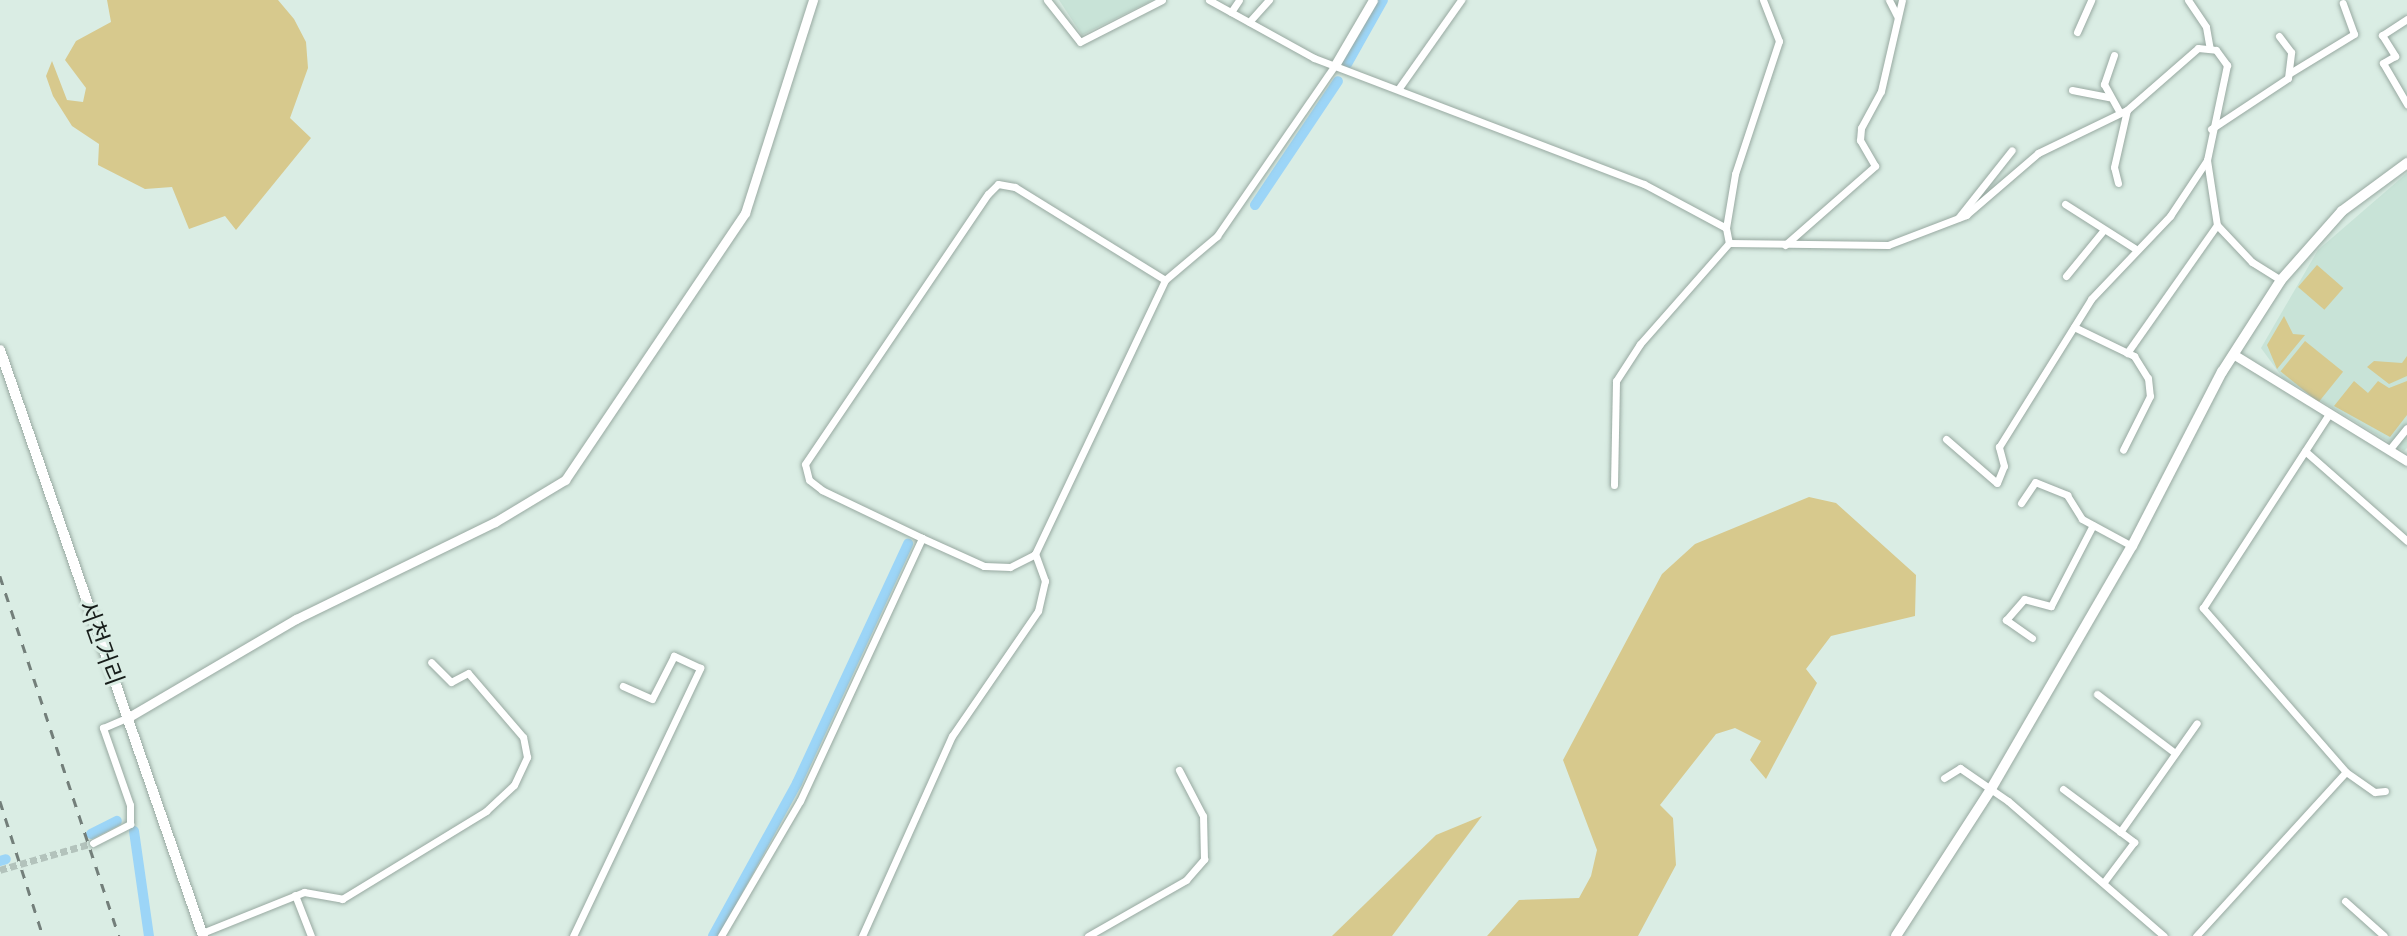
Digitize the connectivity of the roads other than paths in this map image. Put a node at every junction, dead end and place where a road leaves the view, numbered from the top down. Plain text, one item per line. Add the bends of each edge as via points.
1 (813, 0) edge
2 (1047, 0) edge
3 (1162, 0) edge
4 (1209, 0) edge
5 (1239, 0) edge
6 (1269, 0) edge
7 (1373, 0) edge
8 (1461, 0) edge
9 (1763, 0) edge
10 (1889, 0) edge
11 (1902, 0) edge
12 (2091, 0) edge
13 (2188, 0) edge
14 (2343, 3) dead end
15 (1231, 12) junction
16 (1898, 17) junction
17 (2407, 19) edge
18 (1249, 22) junction
19 (2077, 32) dead end
20 (2279, 36) dead end
21 (2210, 49) junction
22 (2114, 55) dead end
23 (1335, 65) junction
24 (2290, 73) junction
25 (1399, 88) junction
26 (2072, 90) dead end
27 (2109, 97) junction
28 (2407, 104) edge
29 (2123, 111) junction
30 (2210, 129) junction
31 (2012, 150) dead end
32 (2207, 160) junction
33 (2407, 163) edge
34 (2118, 183) dead end
35 (2065, 204) dead end
36 (1958, 218) junction
37 (2217, 225) junction
38 (1726, 228) junction
39 (2102, 232) junction
40 (1729, 243) junction
41 (1784, 245) junction
42 (2134, 248) junction
43 (2066, 276) dead end
44 (1165, 280) junction
45 (2281, 280) junction
46 (2074, 327) junction
47 (0, 350) edge
48 (2127, 353) junction
49 (2233, 354) junction
50 (2329, 414) junction
51 (2407, 428) edge
52 (1946, 439) dead end
53 (2123, 450) dead end
54 (2389, 450) junction
55 (2305, 451) junction
56 (2407, 461) edge
57 (1614, 485) dead end
58 (2021, 503) dead end
59 (2093, 525) junction
60 (922, 538) junction
61 (2407, 541) edge
62 (2132, 546) junction
63 (1035, 554) junction
64 (2032, 638) dead end
65 (431, 662) dead end
66 (623, 686) dead end
67 (2097, 694) dead end
68 (128, 718) junction
69 (2197, 723) dead end
70 (2175, 753) junction
71 (1179, 770) dead end
72 (2346, 772) junction
73 (1944, 778) dead end
74 (1991, 789) junction
75 (2063, 789) dead end
76 (2385, 791) dead end
77 (2120, 832) junction
78 (93, 843) tunnel mouth
79 (2104, 882) junction
80 (295, 895) junction
81 (2345, 901) dead end
82 (202, 934) edge
83 (311, 936) edge
84 (573, 936) edge
85 (721, 936) edge
86 (862, 936) edge
87 (1088, 936) edge
88 (1895, 936) edge
89 (2164, 936) edge
90 (2196, 936) edge
91 (2384, 936) edge

1 - 68 street via 745,213 565,480 495,522 296,619
2 - 3 street via 1080,42
4 - 15 street
5 - 15 street
6 - 18 street
7 - 23 street
8 - 25 street
9 - 38 street via 1779,41 1735,174
10 - 16 street
11 - 16 street
12 - 19 street
13 - 21 street via 2206,27
14 - 24 street via 2354,34
15 - 18 street
16 - 41 street via 1881,91 1861,128 1860,140 1875,166
17 - 28 street via 2382,35 2395,56 2383,64
18 - 23 street
20 - 24 street via 2291,52
21 - 29 street via 2184,55
21 - 30 street via 2227,65
22 - 27 street via 2104,76
23 - 25 street
23 - 44 street via 1217,236
24 - 30 street via 2278,88
25 - 38 street via 1644,184
26 - 27 street
27 - 29 street
29 - 34 street via 2114,167
29 - 36 street via 2038,153 2002,191
30 - 32 street
31 - 36 street
32 - 37 street
32 - 42 street via 2171,216
33 - 45 main road via 2342,211
35 - 39 street
36 - 41 street via 1888,245
37 - 45 street via 2252,262
37 - 48 street
38 - 40 street
39 - 42 street
39 - 43 street
40 - 41 street
40 - 57 street via 1623,366 1614,391
42 - 46 street
44 - 60 street via 1015,187 998,184 988,194 805,464 809,480 821,490
44 - 63 street
45 - 49 main road
46 - 48 street
46 - 52 street via 1999,447 2004,466 1997,484
47 - 68 main road, 서천거리
48 - 53 street via 2148,378 2150,396
49 - 50 street
49 - 62 main road
50 - 54 street
50 - 55 street
51 - 54 street
54 - 56 street
55 - 61 street
55 - 72 street via 2203,608
58 - 59 street via 2035,482 2067,495
59 - 62 street
59 - 64 street via 2051,606 2024,599 2006,620
60 - 63 street via 984,566 1010,567
60 - 85 street via 800,801
62 - 74 main road
63 - 86 street via 1045,581 1038,611 952,736
65 - 80 street via 451,682 468,673 523,737 527,757 514,785 486,811 342,899
66 - 84 street via 652,699 674,656 700,668
67 - 70 street
68 - 78 street via 103,728 130,806 130,824
68 - 82 main road, 서천거리
69 - 70 street
70 - 77 street
71 - 87 street via 1203,816 1204,859 1186,880
72 - 76 street via 2375,792
72 - 90 street
73 - 74 street via 1960,768
74 - 79 street
74 - 88 main road
75 - 77 street
77 - 79 street via 2134,842
79 - 89 street
80 - 82 street
80 - 83 street
81 - 91 street

